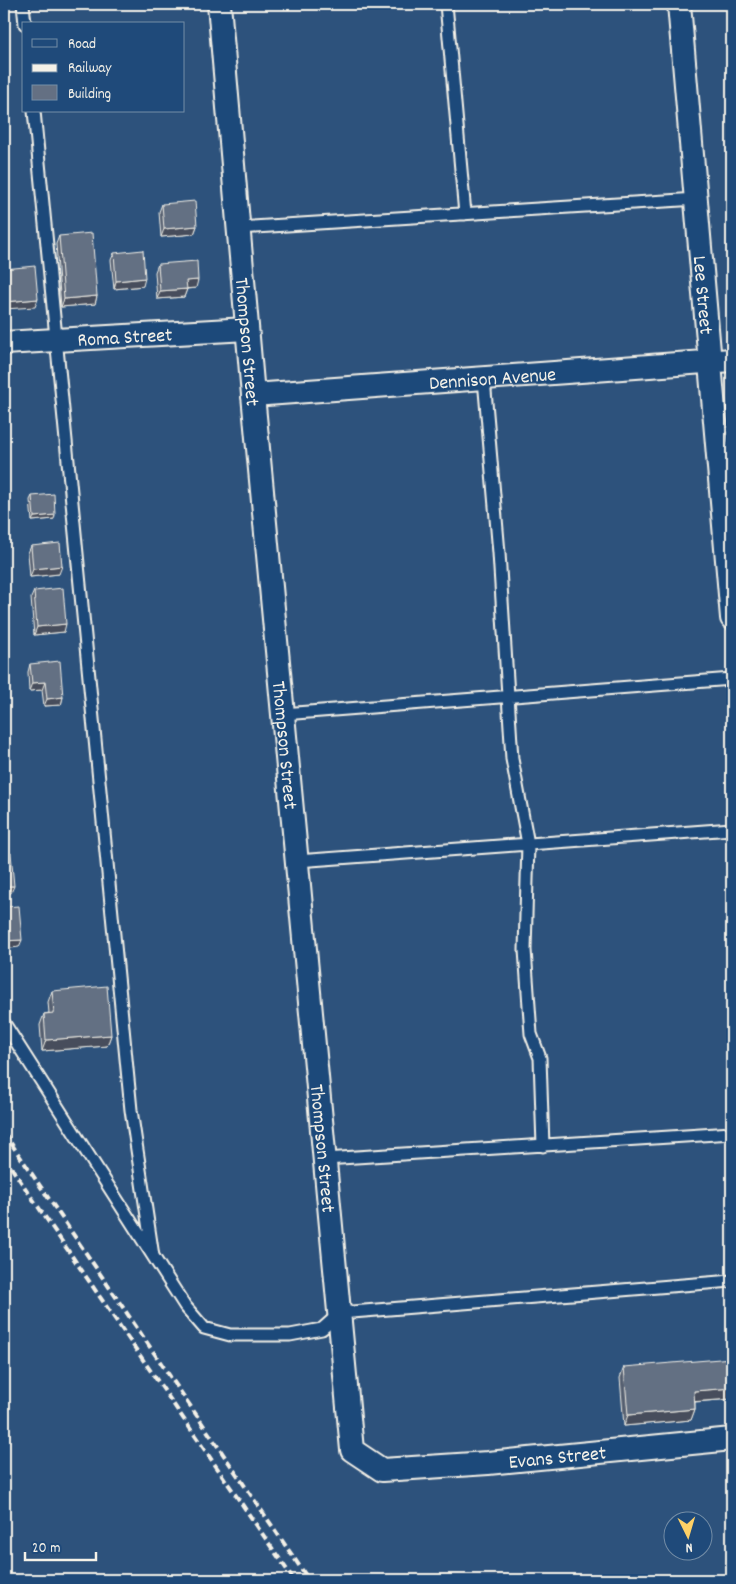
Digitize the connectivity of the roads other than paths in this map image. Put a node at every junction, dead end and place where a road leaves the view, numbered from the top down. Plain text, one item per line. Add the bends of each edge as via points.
1 (24, 4) edge
2 (219, 4) edge
3 (446, 4) edge
4 (679, 4) edge
5 (26, 22) edge
6 (34, 112) edge
7 (697, 199) junction
8 (465, 214) junction
9 (238, 228) junction
10 (247, 329) junction
11 (56, 340) junction
12 (4, 343) edge
13 (722, 361) edge
14 (484, 380) junction
15 (253, 394) junction
16 (732, 618) edge
17 (732, 679) edge
18 (509, 696) junction
19 (283, 714) junction
20 (732, 829) edge
21 (528, 844) junction
22 (297, 862) junction
23 (4, 1023) edge
24 (732, 1133) edge
25 (543, 1146) junction
26 (325, 1159) junction
27 (153, 1256) junction
28 (732, 1281) edge
29 (340, 1313) junction
30 (732, 1439) edge
31 (382, 1470) joint

1 - 5 lane
2 - 9 street, Thompson Street
3 - 8 lane
4 - 7 street, Lee Street
6 - 11 lane
7 - 8 lane
7 - 13 street, Lee Street
8 - 9 lane
9 - 10 street, Thompson Street
10 - 11 street, Roma Street
10 - 15 street, Thompson Street
11 - 12 street, Roma Street
11 - 27 lane via 130,1110
13 - 14 street, Dennison Avenue
13 - 16 street, Lee Street
14 - 15 street, Dennison Avenue
14 - 18 lane
15 - 19 street, Thompson Street
17 - 18 lane
18 - 19 lane
18 - 21 lane via 512,759
19 - 22 street, Thompson Street
20 - 21 lane
21 - 22 lane
21 - 25 lane via 525,950 531,1034 540,1058
22 - 26 street, Thompson Street
23 - 27 lane
24 - 25 lane
25 - 26 lane
26 - 29 street, Thompson Street
27 - 29 lane via 185,1306 204,1328 230,1336 290,1335 322,1328
28 - 29 lane
29 - 31 street, Thompson Street via 352,1450
30 - 31 street, Evans Street

